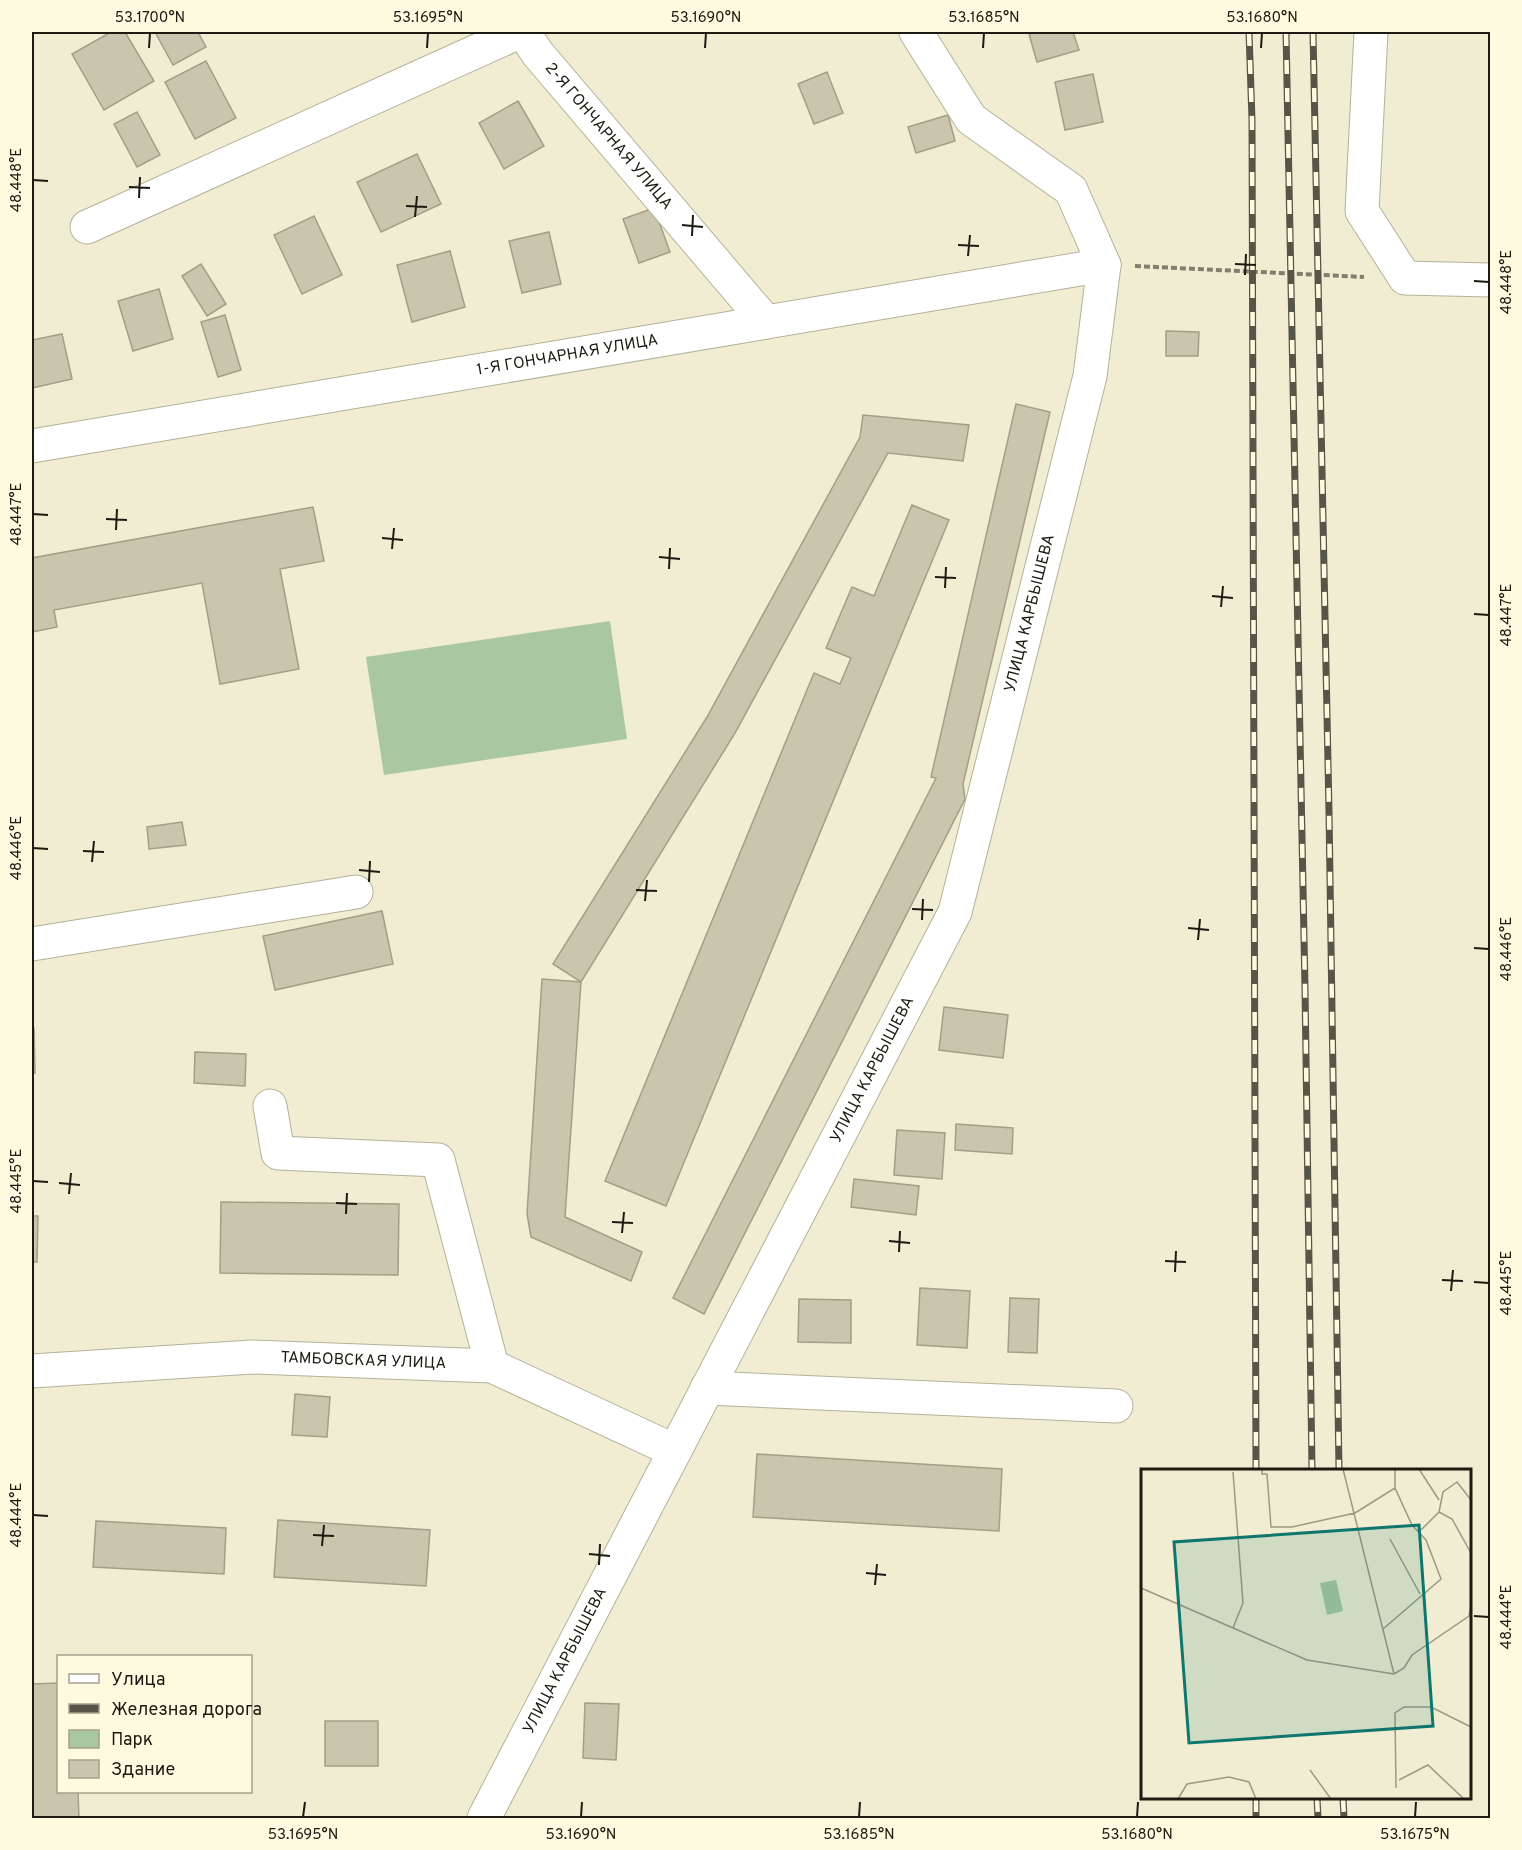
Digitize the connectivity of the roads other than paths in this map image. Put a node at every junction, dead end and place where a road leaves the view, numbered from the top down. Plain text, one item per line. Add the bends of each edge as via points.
1 (521, 32) edge
2 (916, 32) edge
3 (1371, 32) edge
4 (87, 227) dead end
5 (1104, 265) junction
6 (1491, 280) edge
7 (766, 322) junction
8 (32, 446) edge
9 (356, 892) dead end
10 (32, 944) edge
11 (270, 1107) dead end
12 (492, 1366) junction
13 (32, 1371) edge
14 (707, 1388) junction
15 (1116, 1406) dead end
16 (675, 1451) junction
17 (484, 1818) edge

1 - 4 street
1 - 7 street, 2-Я ГОНЧАРНАЯ УЛИЦА
2 - 5 street via 971,119 1071,190
3 - 6 street via 1362,211 1405,278
5 - 7 street, 1-Я ГОНЧАРНАЯ УЛИЦА
5 - 14 street, УЛИЦА КАРБЫШЕВА via 1090,376 955,912
7 - 8 street, 1-Я ГОНЧАРНАЯ УЛИЦА
9 - 10 street
11 - 12 street via 278,1153 438,1160
12 - 13 street, ТАМБОВСКАЯ УЛИЦА via 252,1357
12 - 16 street, ТАМБОВСКАЯ УЛИЦА
14 - 15 street
14 - 16 street, УЛИЦА КАРБЫШЕВА
16 - 17 street, УЛИЦА КАРБЫШЕВА

